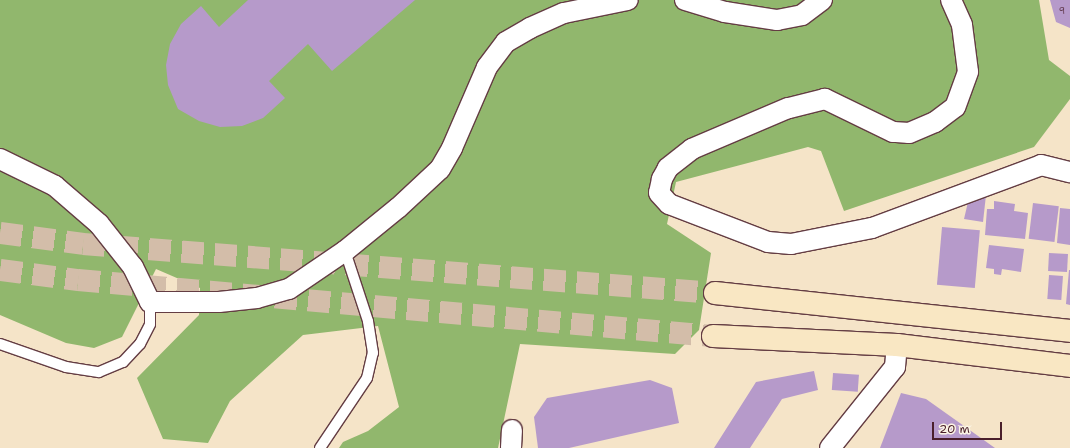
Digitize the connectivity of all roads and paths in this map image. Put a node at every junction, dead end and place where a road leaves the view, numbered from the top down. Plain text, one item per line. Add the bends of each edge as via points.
1 (628, 0) edge
2 (685, 0) edge
3 (822, 0) edge
4 (952, 0) edge
5 (0, 159) edge
6 (1070, 172) edge
7 (345, 251) junction
8 (715, 293) tunnel mouth
9 (150, 302) junction
10 (1070, 331) edge
11 (713, 336) tunnel mouth
12 (0, 344) edge
13 (897, 345) junction
14 (1070, 366) edge
15 (320, 448) edge
16 (830, 448) edge

1 - 7 street via 564,13 506,42 487,67 452,148 440,169 398,208
2 - 3 street via 725,12 777,20 802,15
4 - 6 street via 962,25 968,72 955,107 935,122 909,133 893,132 845,106 825,99 788,108 692,149 668,168 662,178 659,193 669,204 768,242 791,244 872,228 1042,165
5 - 9 street via 55,186 99,224 133,267
7 - 9 street via 289,289 257,298 219,302
7 - 15 lane via 368,322 374,353 367,378
8 - 10 street
9 - 12 lane via 150,324 140,344 123,362 99,372 66,367
11 - 13 street
13 - 14 street
13 - 16 street via 895,367

